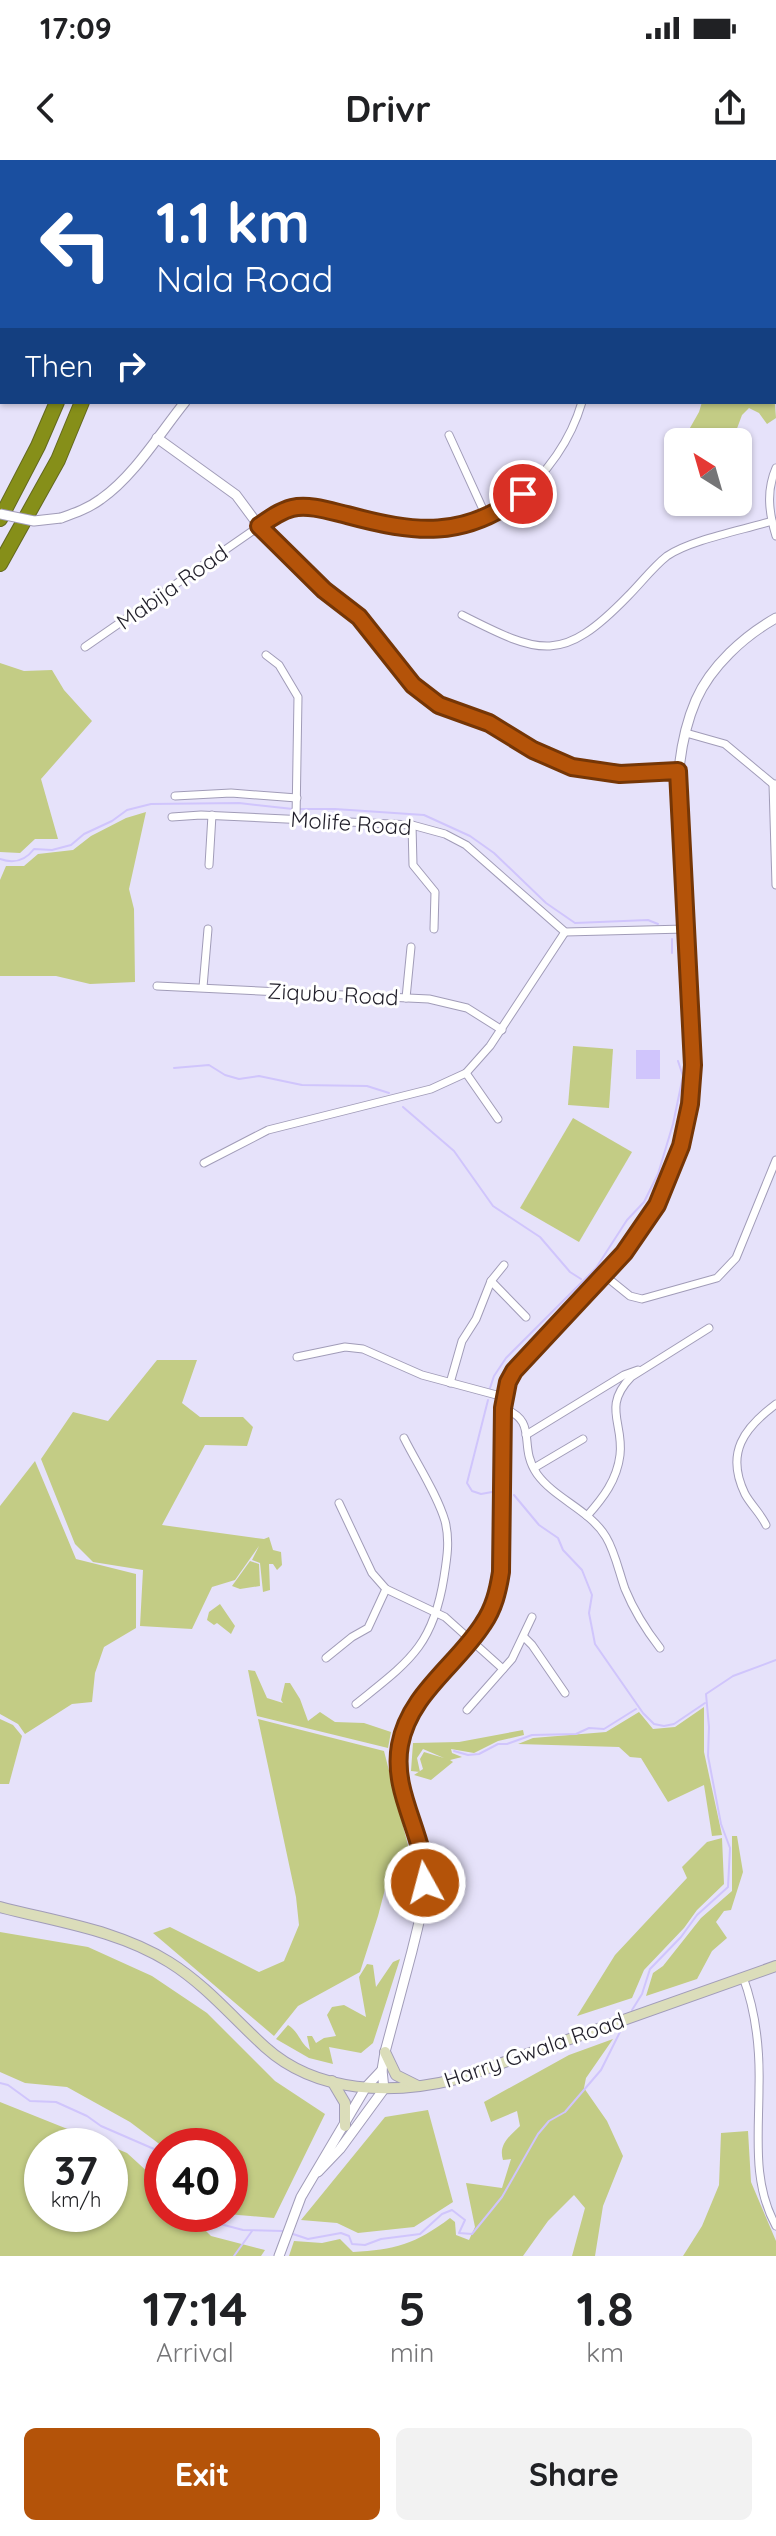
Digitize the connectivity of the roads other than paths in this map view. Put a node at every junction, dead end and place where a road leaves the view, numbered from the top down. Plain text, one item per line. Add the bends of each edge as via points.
1 (56, 404) edge
2 (81, 404) edge
3 (183, 404) edge
4 (581, 404) edge
5 (449, 435) dead end
6 (157, 438) junction
7 (776, 468) edge
8 (0, 516) edge
9 (486, 516) junction
10 (772, 521) junction
11 (259, 526) junction
12 (776, 536) edge
13 (0, 564) edge
14 (462, 615) dead end
15 (774, 622) edge
16 (85, 647) dead end
17 (266, 655) dead end
18 (686, 733) junction
19 (678, 771) junction
20 (774, 784) edge
21 (175, 796) dead end
22 (297, 800) junction
23 (212, 815) junction
24 (172, 817) dead end
25 (296, 817) junction
26 (412, 825) junction
27 (209, 865) dead end
28 (776, 873) edge
29 (776, 885) edge
30 (208, 929) dead end
31 (434, 929) dead end
32 (685, 929) junction
33 (565, 932) junction
34 (411, 947) dead end
35 (157, 986) dead end
36 (203, 987) junction
37 (406, 998) junction
38 (502, 1030) junction
39 (466, 1073) junction
40 (498, 1119) dead end
41 (776, 1160) edge
42 (204, 1163) dead end
43 (504, 1265) dead end
44 (604, 1275) junction
45 (491, 1281) junction
46 (526, 1317) dead end
47 (709, 1328) dead end
48 (297, 1357) dead end
49 (643, 1369) junction
50 (450, 1383) junction
51 (503, 1403) junction
52 (776, 1404) edge
53 (526, 1435) junction
54 (404, 1438) dead end
55 (583, 1439) dead end
56 (534, 1468) junction
57 (339, 1503) dead end
58 (587, 1516) junction
59 (766, 1525) dead end
60 (386, 1589) junction
61 (437, 1612) junction
62 (532, 1617) dead end
63 (524, 1637) junction
64 (470, 1640) junction
65 (660, 1648) dead end
66 (326, 1658) dead end
67 (503, 1669) junction
68 (565, 1693) dead end
69 (356, 1704) dead end
70 (467, 1710) dead end
71 (0, 1907) edge
72 (776, 1966) edge
73 (743, 1977) junction
74 (385, 2052) junction
75 (382, 2070) junction
76 (332, 2081) junction
77 (366, 2087) junction
78 (419, 2087) junction
79 (384, 2089) junction
80 (345, 2126) junction
81 (318, 2172) junction
82 (776, 2226) edge
83 (279, 2256) edge

1 - 8 highway
2 - 13 highway via 58,460
3 - 6 street
4 - 9 street, Mabija Road via 573,428 538,481
5 - 9 street
6 - 8 street, bridge via 125,478 83,509 34,521
6 - 11 street via 236,495
7 - 10 street via 770,491
9 - 11 street, Mabija Road via 454,527 414,530 296,507
10 - 12 street
10 - 14 street via 679,549 601,621 553,647 528,646
11 - 16 street, Mabija Road
11 - 19 street via 359,617 413,685 439,705 489,723 572,767 620,774
15 - 18 street via 736,648 710,677 694,704
17 - 22 street via 279,665 298,697
18 - 19 street
18 - 20 street via 725,744
19 - 32 street
20 - 28 street
21 - 22 street via 231,793
22 - 25 street
23 - 24 street, Molife Road
23 - 25 street, Molife Road
23 - 27 street
25 - 26 street, Molife Road
26 - 31 street via 413,865 435,892
26 - 33 street, Molife Road via 466,845
28 - 29 street
30 - 36 street
32 - 33 street
32 - 44 street via 693,1065 681,1146 657,1205
33 - 38 street
34 - 37 street
35 - 36 street, Ziqubu Road
36 - 37 street, Ziqubu Road
37 - 38 street, Ziqubu Road via 460,1005
38 - 39 street
39 - 40 street
39 - 42 street via 431,1089 268,1130
41 - 44 street via 736,1258 717,1278 642,1299
43 - 45 street
44 - 51 street via 524,1358 508,1382
45 - 46 street
45 - 50 street via 458,1350
47 - 49 street
48 - 50 street via 345,1347 363,1349
49 - 53 street via 624,1375
49 - 58 street via 627,1382 617,1401 618,1469
50 - 51 street
51 - 53 street via 520,1416
51 - 64 street via 501,1572 492,1609
52 - 59 street via 750,1426 738,1451 744,1491
53 - 56 street
54 - 61 street via 446,1524
55 - 56 street
56 - 58 street
57 - 60 street via 372,1573
58 - 65 street via 607,1538 630,1601
60 - 61 street
60 - 66 street via 368,1628
61 - 64 street
61 - 69 street via 412,1658
62 - 63 street
63 - 67 street
63 - 68 street
64 - 67 street
64 - 74 street via 421,1697 400,1741 398,1769 421,1849 424,1893
67 - 70 street
71 - 76 main road, Harry Gwala Road via 147,1950 191,1977 276,2055
72 - 73 main road, Harry Gwala Road
73 - 78 main road, Harry Gwala Road via 457,2079
73 - 82 street via 759,2061 761,2185
74 - 75 street
74 - 78 main road via 396,2075
75 - 77 street
75 - 79 street
76 - 77 main road, Harry Gwala Road
76 - 80 main road via 345,2103
77 - 79 main road, Harry Gwala Road
77 - 80 street
78 - 79 main road, Harry Gwala Road
79 - 81 street
80 - 81 street
81 - 83 street via 301,2197

